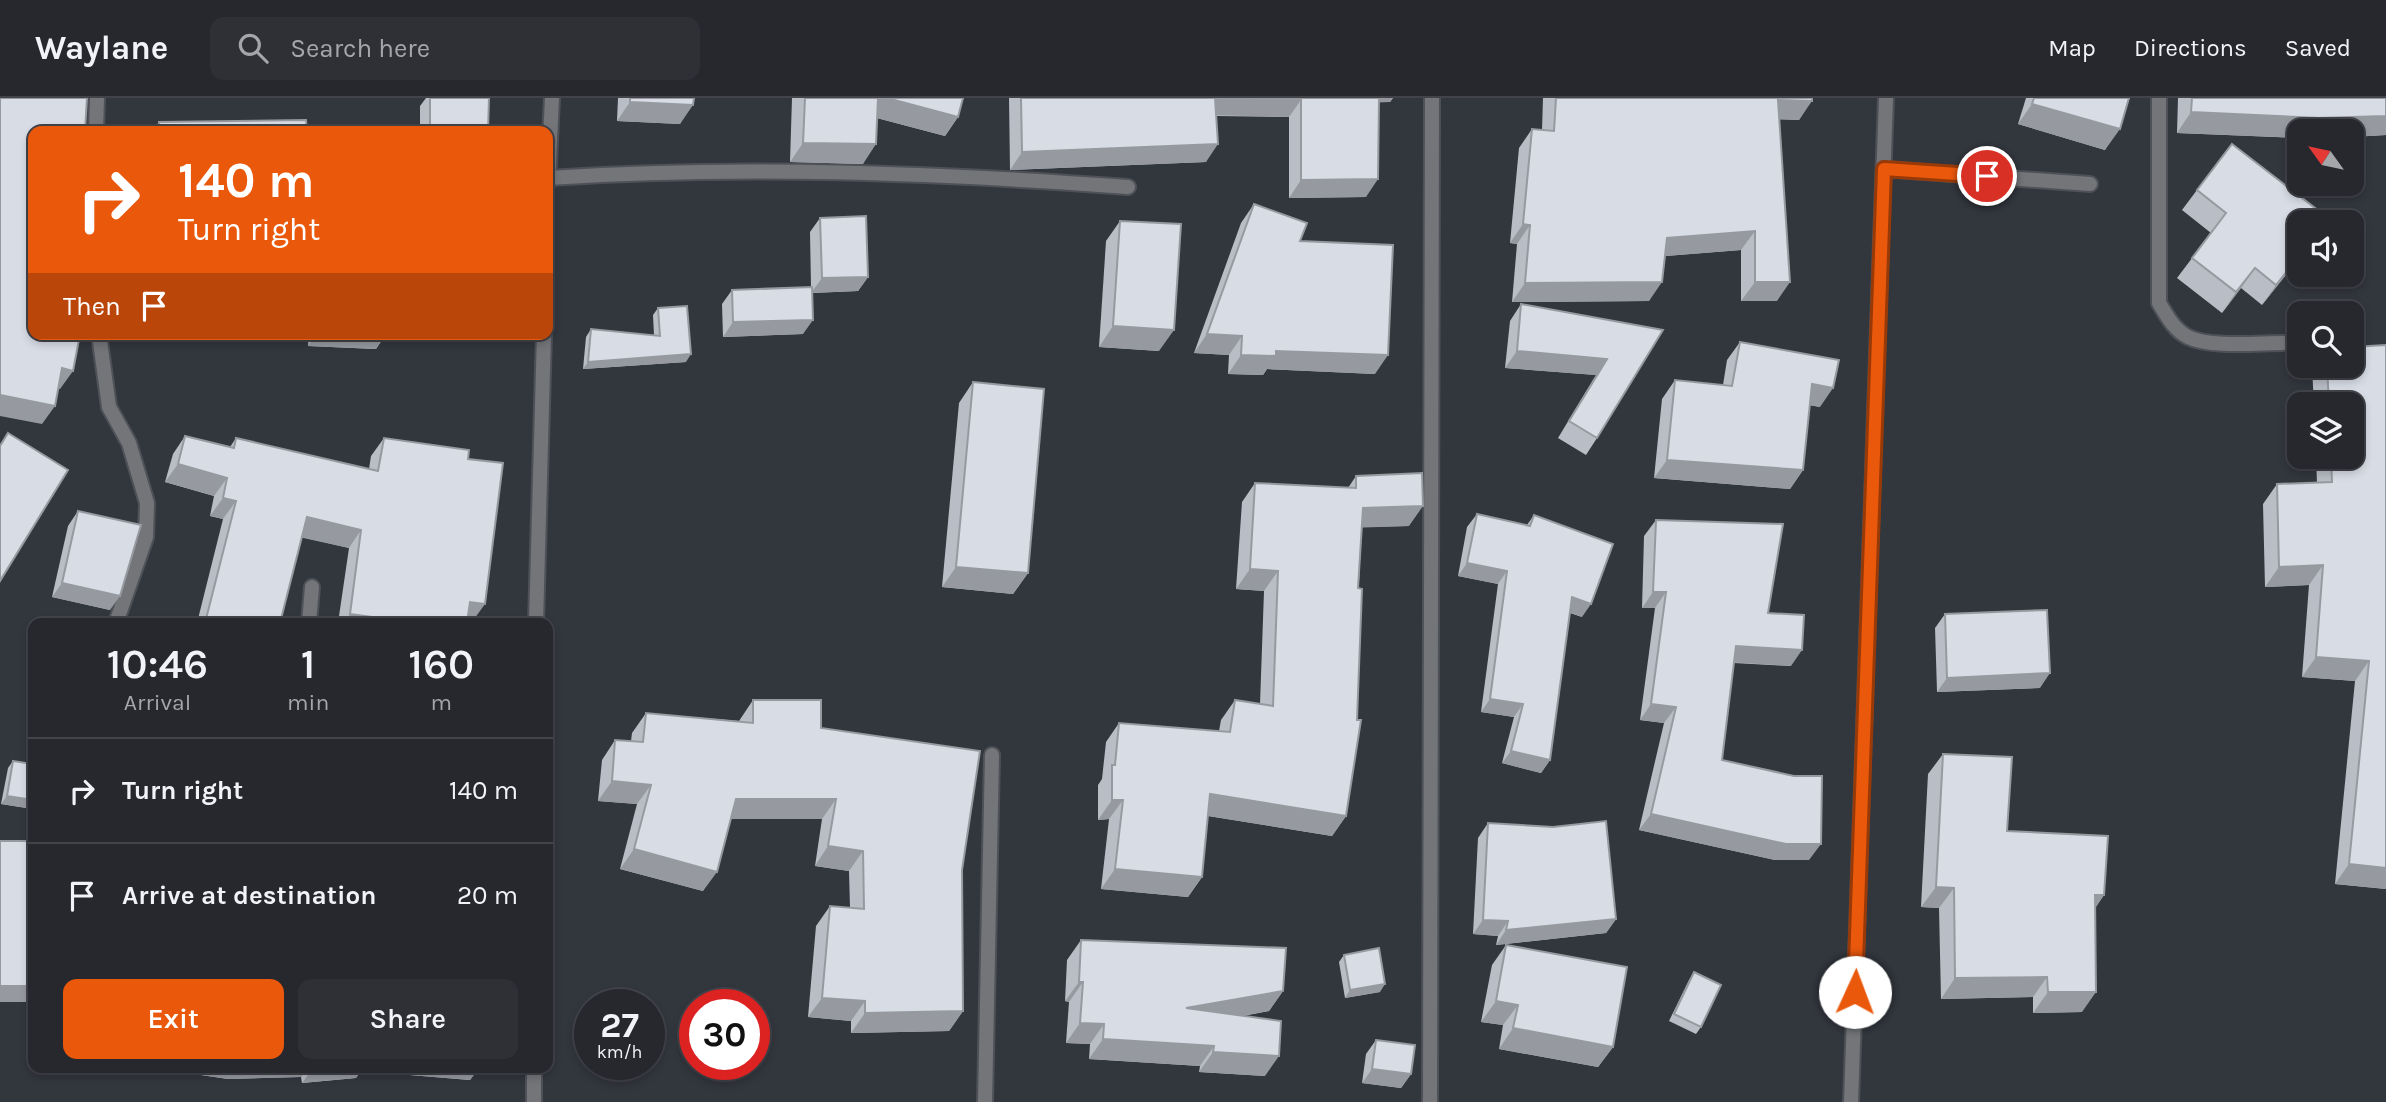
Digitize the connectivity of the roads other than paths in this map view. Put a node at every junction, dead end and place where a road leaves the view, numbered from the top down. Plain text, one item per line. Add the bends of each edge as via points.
1 (97, 98) edge
2 (552, 98) edge
3 (1432, 98) edge
4 (1886, 98) edge
5 (2159, 98) edge
6 (96, 126) edge
7 (551, 126) edge
8 (1884, 169) junction
9 (553, 177) edge
10 (2090, 184) dead end
11 (1128, 187) dead end
12 (100, 340) edge
13 (544, 340) edge
14 (2283, 343) dead end
15 (312, 587) dead end
16 (118, 618) edge
17 (309, 618) edge
18 (536, 618) edge
19 (992, 755) dead end
20 (534, 1073) edge
21 (534, 1102) edge
22 (985, 1102) edge
23 (1430, 1102) edge
24 (1851, 1102) edge

1 - 6 street
2 - 7 street
3 - 23 street
4 - 8 street
5 - 14 street via 2159,303 2172,326 2189,338
8 - 10 street
8 - 24 street
9 - 11 street via 834,172
12 - 16 street via 109,407 130,443 147,503 146,537
13 - 18 street
15 - 17 street
19 - 22 street
20 - 21 street

